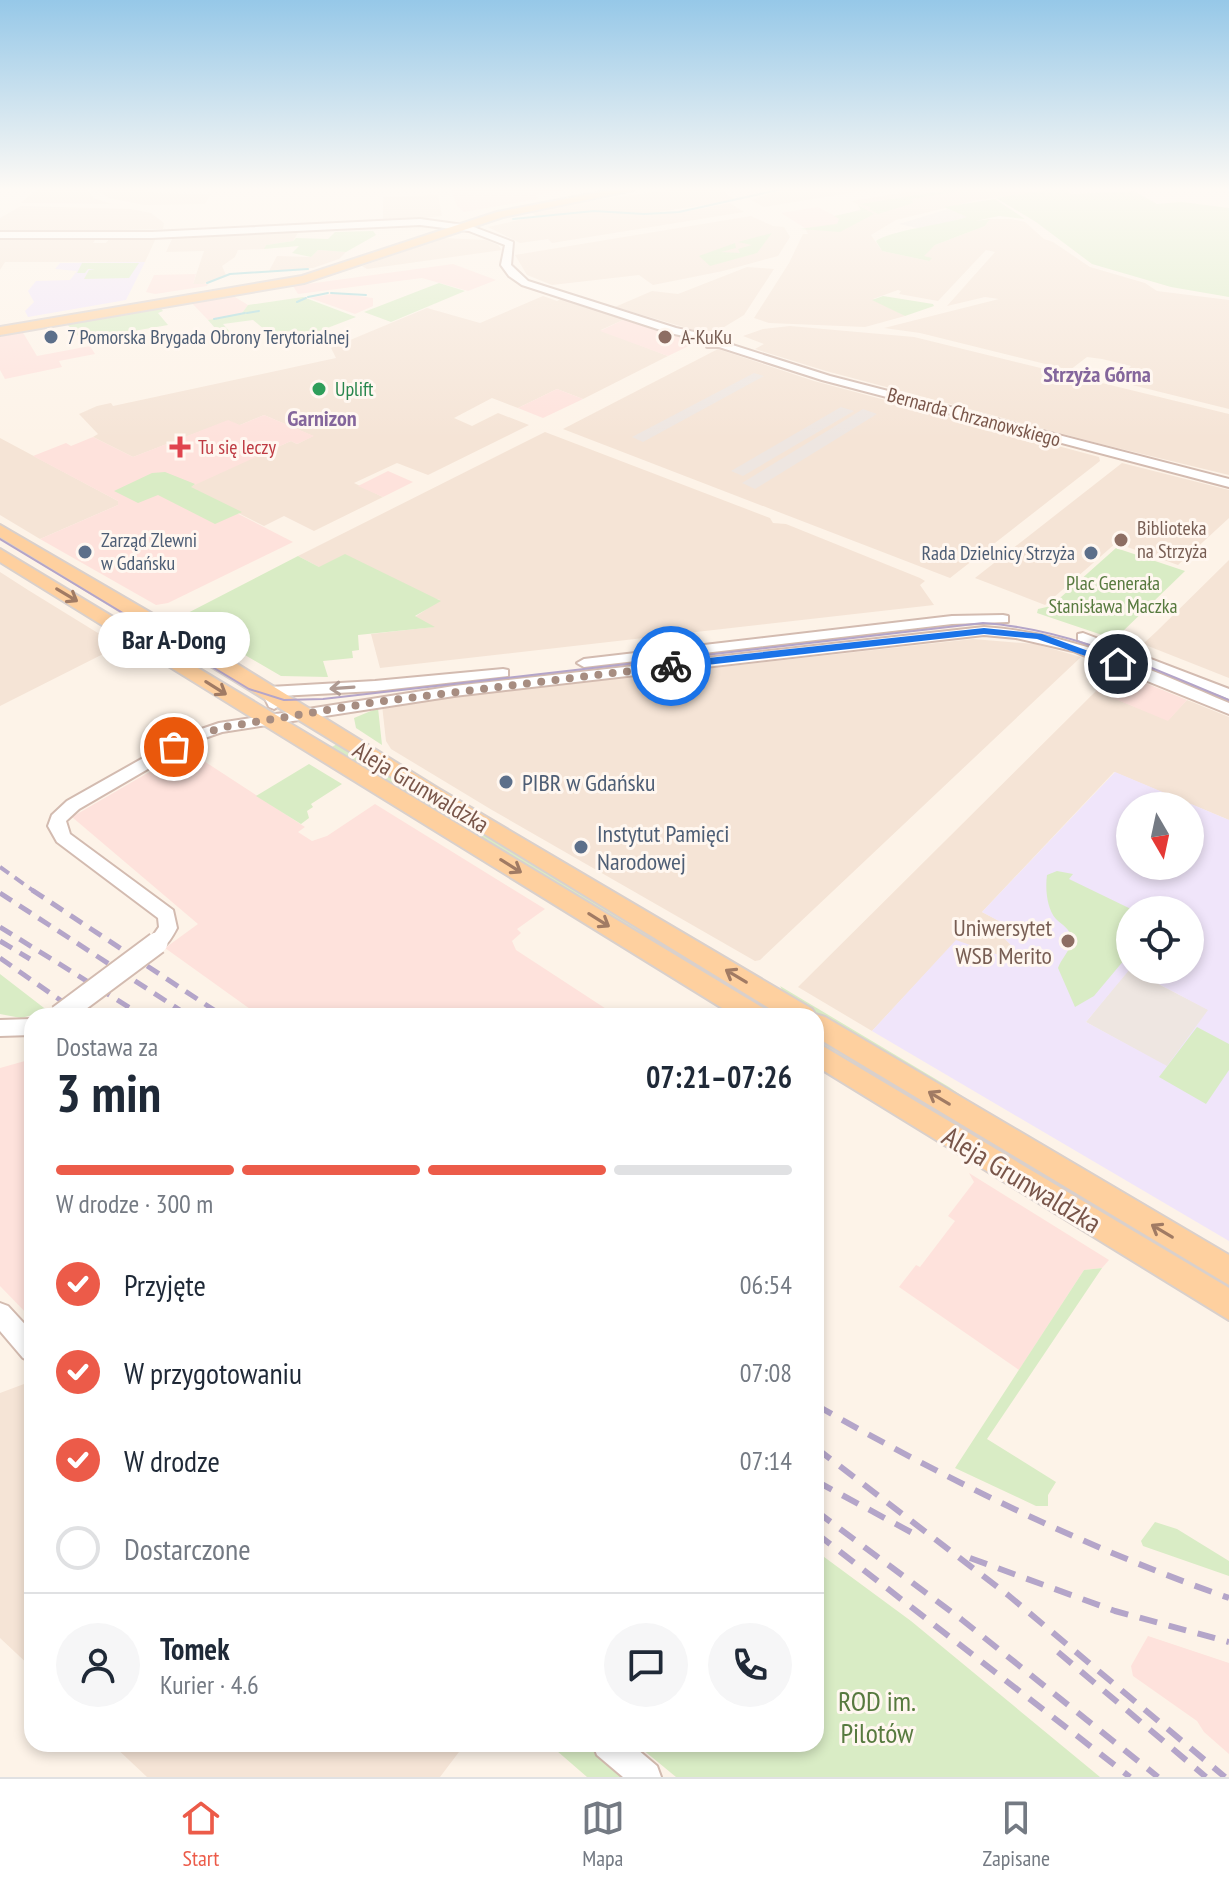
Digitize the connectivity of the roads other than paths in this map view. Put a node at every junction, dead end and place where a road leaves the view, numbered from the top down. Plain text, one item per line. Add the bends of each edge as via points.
1 (311, 273) edge
2 (323, 273) edge
3 (511, 273) edge
4 (5, 330) edge
5 (1229, 483) edge
6 (0, 530) edge
7 (0, 554) edge
8 (270, 692) junction
9 (1229, 694) edge
10 (243, 705) junction
11 (1229, 709) edge
12 (318, 717) junction
13 (268, 720) junction
14 (207, 731) junction
15 (70, 1008) edge
16 (743, 1008) edge
17 (790, 1008) edge
18 (24, 1027) edge
19 (0, 1028) edge
20 (824, 1029) edge
21 (824, 1058) edge
22 (1229, 1271) edge
23 (1229, 1305) edge
24 (0, 1314) edge
25 (24, 1341) edge
26 (617, 1752) edge
27 (646, 1777) edge

1 - 4 main road
2 - 4 main road
3 - 5 street, Bernarda Chrzanowskiego via 525,283 705,339 707,345 720,344 826,378
6 - 8 main road, Aleja Grunwaldzka
7 -> 10 main road, Aleja Grunwaldzka
9 -> 8 street via 1063,630 993,618 467,677
8 - 12 main road, Aleja Grunwaldzka
8 - 13 street via 274,702
10 - 13 main road, Aleja Grunwaldzka
10 - 14 street
11 - 12 street via 1058,641 984,631 441,693
12 - 13 street
17 -> 12 main road, Aleja Grunwaldzka
13 - 14 street
13 -> 16 main road, Aleja Grunwaldzka
14 - 15 street, bridge via 73,805 58,819 63,838 167,915 166,932 157,943
18 - 19 street
22 -> 20 main road, Aleja Grunwaldzka
21 - 23 main road, Aleja Grunwaldzka
24 - 25 street
26 - 27 street

